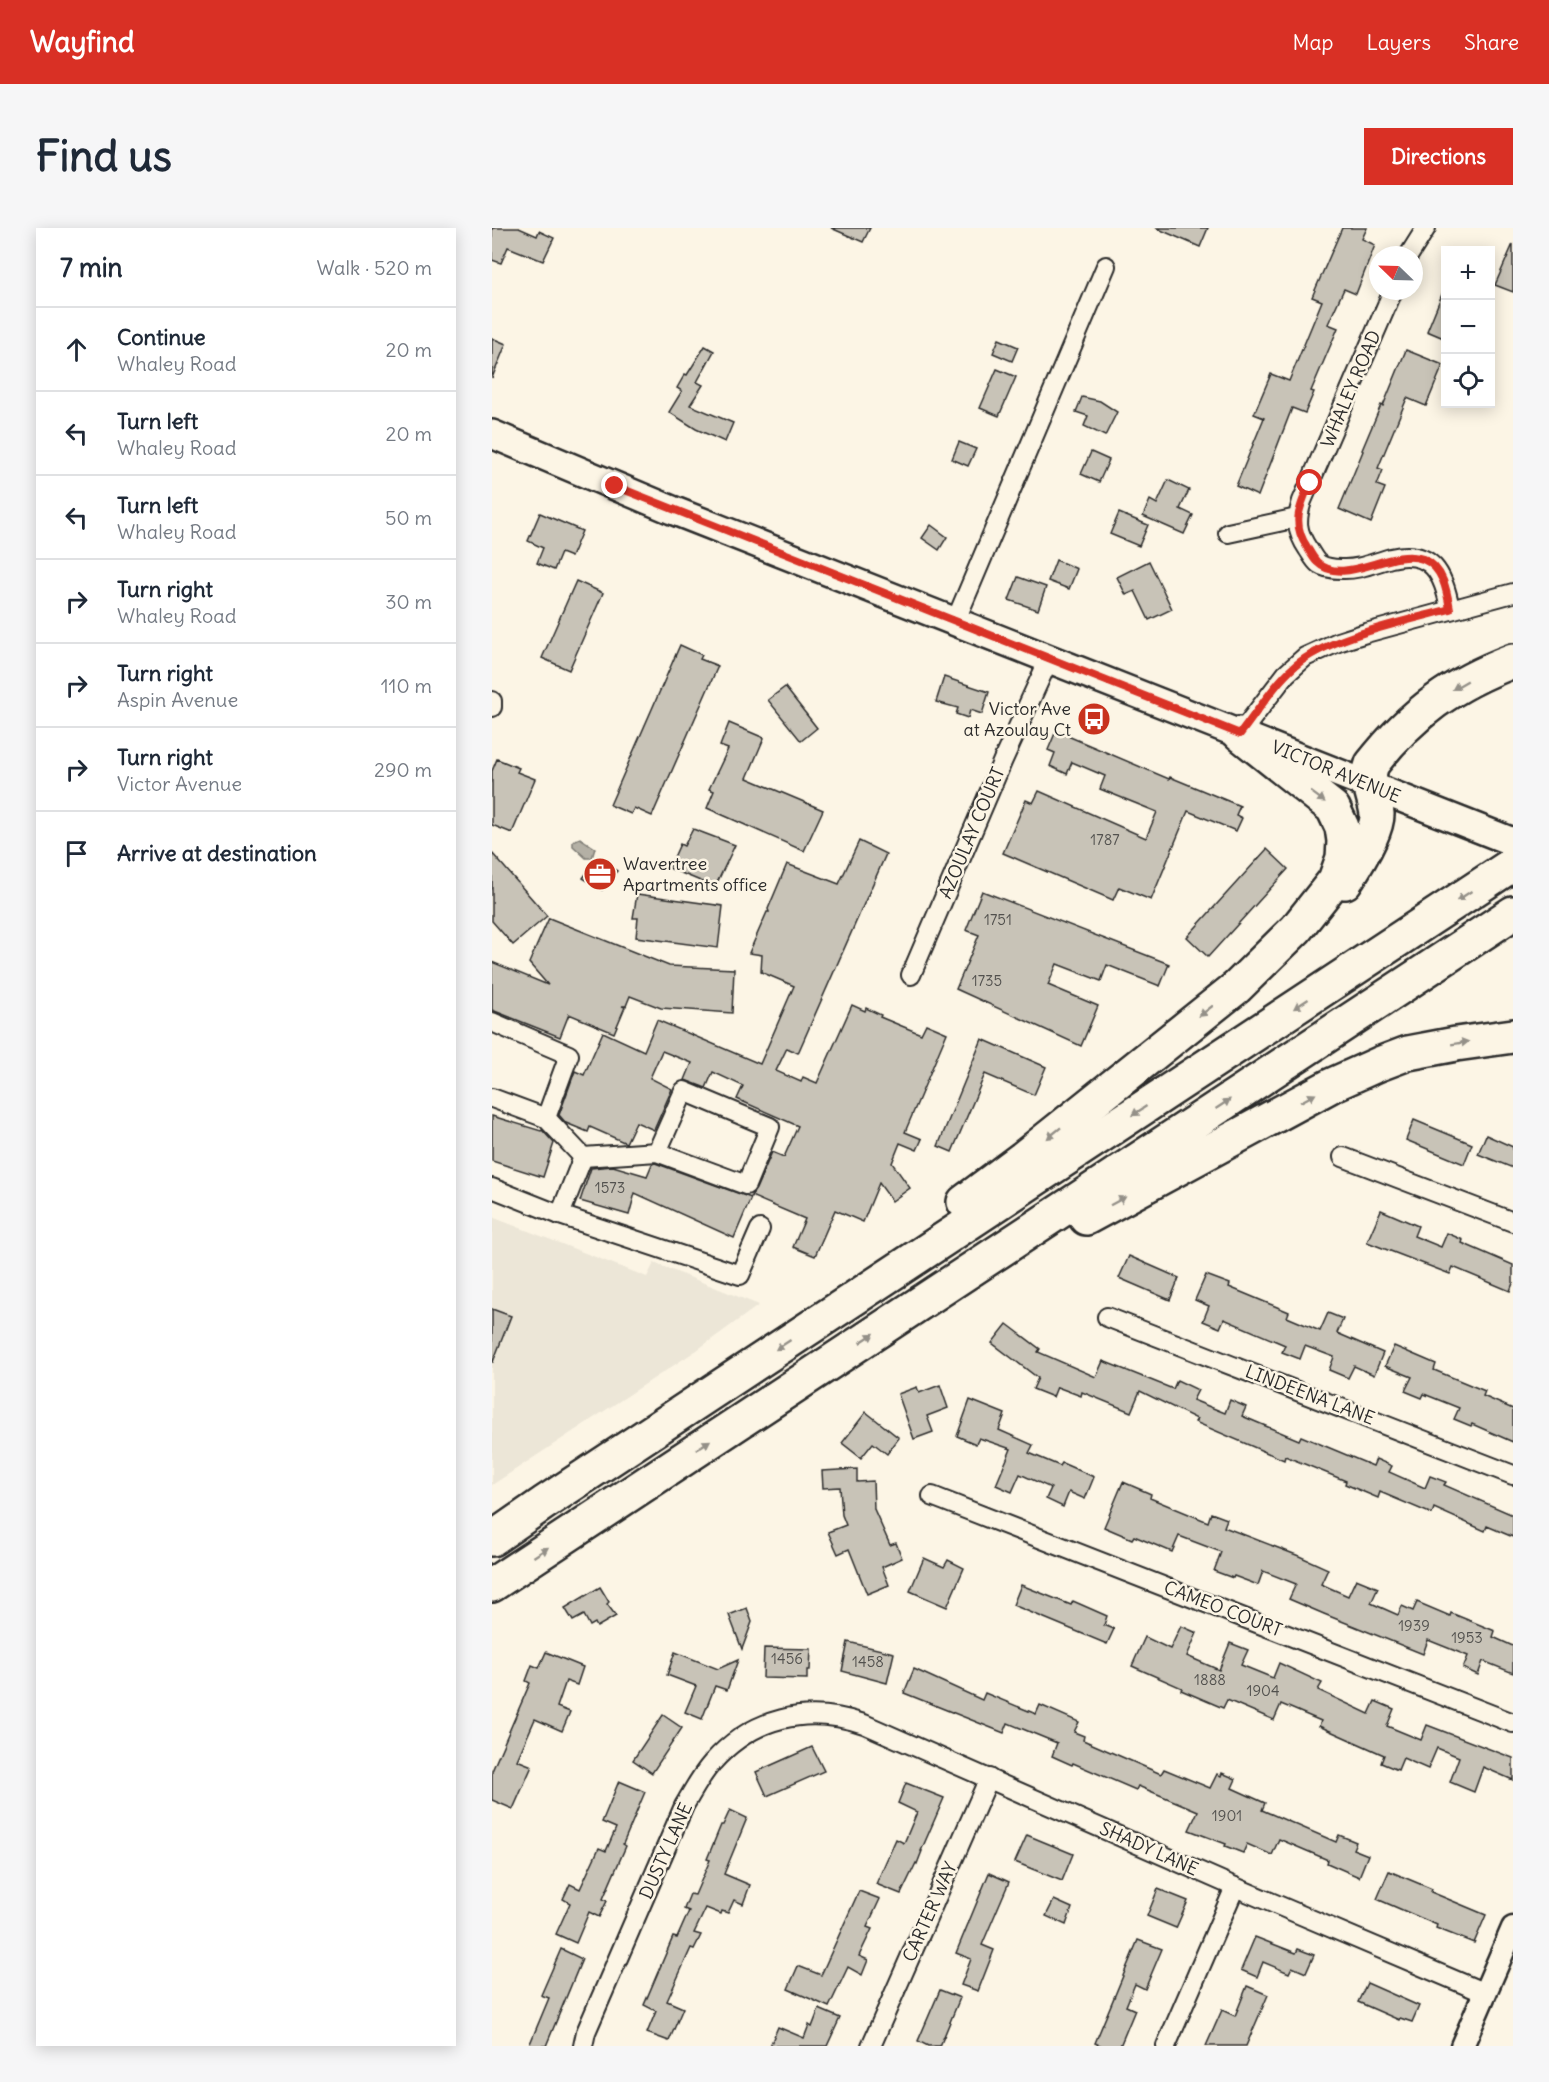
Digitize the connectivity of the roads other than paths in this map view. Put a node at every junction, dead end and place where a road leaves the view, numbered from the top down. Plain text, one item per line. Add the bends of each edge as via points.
1 (1426, 228) edge
2 (1415, 246) edge
3 (1106, 266) dead end
4 (1389, 300) edge
5 (492, 434) edge
6 (1297, 518) junction
7 (1228, 533) dead end
8 (1513, 593) edge
9 (1450, 609) junction
10 (955, 622) junction
11 (1049, 659) junction
12 (1513, 661) edge
13 (492, 701) edge
14 (492, 707) edge
15 (1240, 734) junction
16 (1369, 785) junction
17 (1513, 842) edge
18 (1513, 864) edge
19 (1513, 913) edge
20 (911, 975) dead end
21 (1237, 987) junction
22 (492, 1022) edge
23 (1513, 1036) edge
24 (492, 1098) edge
25 (546, 1118) junction
26 (657, 1152) junction
27 (583, 1157) junction
28 (1343, 1157) dead end
29 (492, 1188) edge
30 (560, 1215) junction
31 (1513, 1222) edge
32 (760, 1229) dead end
33 (970, 1270) junction
34 (826, 1317) junction
35 (1107, 1317) dead end
36 (1513, 1475) edge
37 (932, 1496) dead end
38 (544, 1503) junction
39 (492, 1524) edge
40 (492, 1539) edge
41 (492, 1585) edge
42 (810, 1714) joint
43 (1513, 1723) edge
44 (989, 1778) junction
45 (1236, 1887) junction
46 (1513, 1928) edge
47 (1485, 1993) junction
48 (583, 2046) edge
49 (871, 2046) edge
50 (1166, 2046) edge
51 (1462, 2046) edge

1 - 2 street
3 - 10 street
4 - 6 street, WHALEY ROAD
5 - 10 main road, VICTOR AVENUE
6 - 7 street
6 - 9 street via 1303,541 1318,563 1327,567 1354,570 1401,556 1424,560 1441,577
8 - 9 street
9 - 15 street via 1338,642 1305,657 1286,674
10 - 11 main road, VICTOR AVENUE
11 - 15 main road, VICTOR AVENUE
11 - 20 street, AZOULAY COURT
12 -> 16 highway via 1462,683 1416,715 1372,764
13 - 14 street
15 - 16 main road, VICTOR AVENUE
15 -> 21 highway via 1333,807 1344,841 1339,872 1321,900
16 - 17 main road, VICTOR AVENUE
16 - 21 highway via 1377,821 1348,879 1305,933
18 -> 34 highway
33 -> 19 highway
21 -> 34 highway via 1023,1158 854,1284
22 - 25 street via 569,1055
33 -> 23 highway via 1026,1249 1332,1085 1379,1064 1408,1053
24 - 25 street
25 - 27 street
26 - 26 street via 684,1090 770,1127 746,1185
26 - 27 street
27 - 30 street
28 - 31 street
29 - 30 street
30 - 32 street via 740,1275
41 -> 33 highway
34 -> 38 highway
35 - 36 street, LINDEENA LANE
37 - 43 street, CAMEO COURT
38 - 39 highway via 508,1514
38 - 40 highway
42 - 44 street, SHADY LANE via 864,1724
42 - 48 street, DUSTY LANE via 780,1719 752,1730 724,1750 702,1776 684,1806
44 - 45 street, SHADY LANE
44 - 49 street, CARTER WAY
45 - 47 street, SHADY LANE
45 - 50 street
46 - 47 street
47 - 51 street

